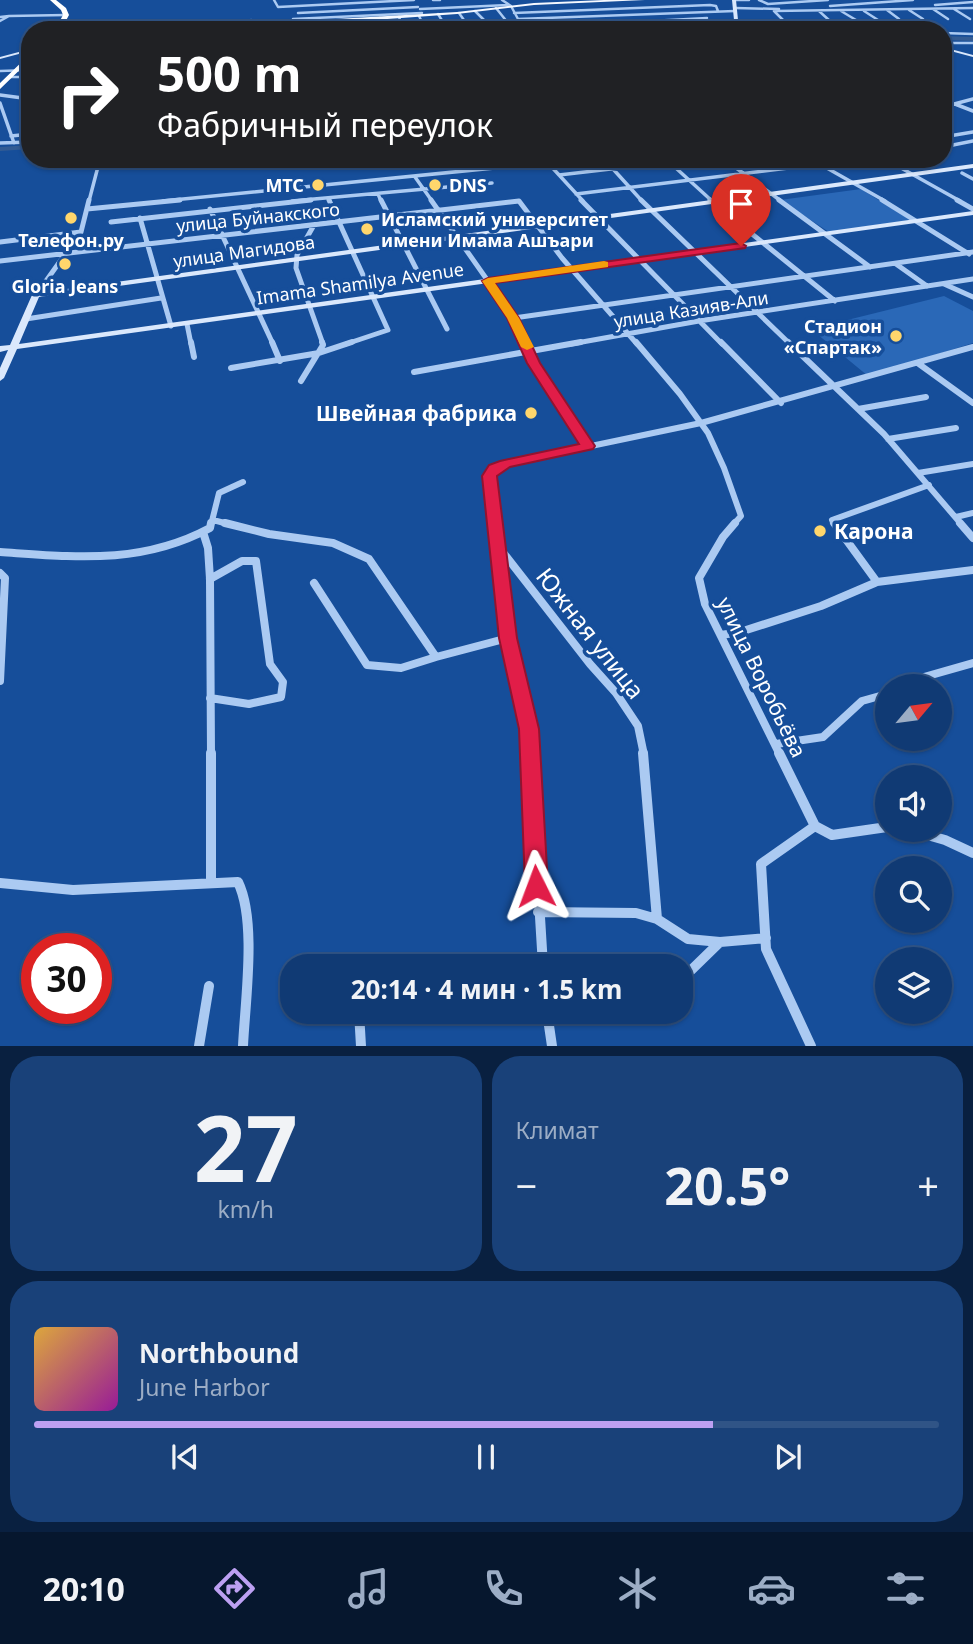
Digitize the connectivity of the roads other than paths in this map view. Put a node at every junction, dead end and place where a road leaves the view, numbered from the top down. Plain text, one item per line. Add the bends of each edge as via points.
1 (53, 0) edge
2 (274, 0) edge
3 (307, 0) edge
4 (414, 0) edge
5 (433, 0) edge
6 (440, 0) edge
7 (502, 0) edge
8 (643, 0) edge
9 (734, 0) edge
10 (749, 0) edge
11 (759, 0) edge
12 (828, 0) edge
13 (875, 0) edge
14 (913, 0) edge
15 (607, 1) edge
16 (881, 2) junction
17 (973, 2) edge
18 (304, 6) junction
19 (510, 6) junction
20 (496, 8) junction
21 (973, 8) edge
22 (896, 9) junction
23 (909, 9) junction
24 (932, 9) junction
25 (953, 9) junction
26 (616, 10) junction
27 (735, 10) junction
28 (818, 10) junction
29 (841, 10) junction
30 (864, 10) junction
31 (886, 10) junction
32 (475, 11) junction
33 (718, 11) junction
34 (420, 12) junction
35 (298, 13) junction
36 (460, 13) junction
37 (514, 13) junction
38 (438, 14) junction
39 (66, 15) junction
40 (621, 15) junction
41 (399, 17) junction
42 (380, 18) junction
43 (706, 18) dead end
44 (0, 19) edge
45 (899, 19) dead end
46 (923, 19) dead end
47 (948, 19) dead end
48 (970, 19) dead end
49 (251, 20) joint
50 (290, 20) junction
51 (361, 20) joint
52 (783, 20) dead end
53 (856, 20) dead end
54 (878, 20) dead end
55 (63, 21) edge
56 (234, 21) edge
57 (304, 21) edge
58 (342, 21) edge
59 (381, 21) edge
60 (401, 21) edge
61 (423, 21) edge
62 (442, 21) edge
63 (465, 21) edge
64 (485, 21) edge
65 (506, 21) edge
66 (626, 21) edge
67 (647, 21) edge
68 (736, 21) edge
69 (804, 21) dead end
70 (952, 33) edge
71 (973, 34) edge
72 (973, 43) edge
73 (952, 45) edge
74 (952, 49) edge
75 (19, 52) edge
76 (973, 56) edge
77 (0, 58) edge
78 (21, 67) edge
79 (18, 70) junction
80 (0, 71) edge
81 (10, 77) junction
82 (21, 77) edge
83 (0, 87) edge
84 (0, 96) edge
85 (21, 98) edge
86 (973, 99) edge
87 (0, 103) edge
88 (955, 104) junction
89 (952, 105) edge
90 (973, 111) edge
91 (973, 132) edge
92 (21, 135) edge
93 (11, 136) junction
94 (952, 136) edge
95 (973, 141) edge
96 (15, 143) junction
97 (21, 143) edge
98 (0, 144) edge
99 (952, 145) edge
100 (98, 168) edge
101 (502, 168) edge
102 (553, 168) edge
103 (621, 168) edge
104 (676, 168) edge
105 (736, 168) edge
106 (795, 168) edge
107 (827, 168) edge
108 (902, 168) edge
109 (973, 168) edge
110 (614, 169) junction
111 (962, 173) junction
112 (744, 174) junction
113 (913, 174) junction
114 (559, 175) junction
115 (415, 177) junction
116 (921, 178) junction
117 (973, 179) edge
118 (690, 180) junction
119 (492, 183) dead end
120 (856, 183) junction
121 (630, 187) junction
122 (424, 191) junction
123 (378, 194) junction
124 (576, 194) junction
125 (772, 195) junction
126 (328, 198) junction
127 (519, 201) joint
128 (714, 203) junction
129 (87, 209) junction
130 (210, 209) junction
131 (438, 211) junction
132 (973, 211) edge
133 (652, 212) junction
134 (388, 216) junction
135 (140, 218) junction
136 (600, 219) junction
137 (917, 221) junction
138 (111, 222) dead end
139 (341, 222) junction
140 (314, 225) junction
141 (537, 227) junction
142 (81, 232) junction
143 (825, 234) junction
144 (223, 235) junction
145 (456, 238) junction
146 (0, 242) edge
147 (764, 243) junction
148 (146, 244) junction
149 (403, 245) junction
150 (354, 251) junction
151 (68, 252) junction
152 (696, 252) junction
153 (971, 254) edge
154 (297, 259) junction
155 (639, 260) junction
156 (0, 261) edge
157 (895, 263) junction
158 (239, 267) junction
159 (870, 267) junction
160 (573, 269) junction
161 (804, 276) junction
162 (973, 279) edge
163 (157, 280) junction
164 (488, 281) junction
165 (943, 283) junction
166 (732, 286) junction
167 (927, 286) junction
168 (429, 289) junction
169 (36, 295) junction
170 (673, 295) junction
171 (374, 297) junction
172 (973, 297) edge
173 (161, 298) junction
174 (835, 301) junction
175 (604, 304) junction
176 (311, 306) junction
177 (758, 312) junction
178 (259, 314) junction
179 (513, 318) junction
180 (26, 319) junction
181 (699, 321) junction
182 (187, 324) junction
183 (170, 326) junction
184 (447, 329) dead end
185 (627, 333) junction
186 (973, 346) edge
187 (15, 347) junction
188 (0, 349) edge
189 (529, 351) junction
190 (319, 353) junction
191 (194, 357) dead end
192 (280, 361) junction
193 (919, 364) junction
194 (230, 368) dead end
195 (414, 372) dead end
196 (0, 378) edge
197 (302, 381) dead end
198 (836, 388) junction
199 (926, 397) dead end
200 (781, 403) junction
201 (973, 403) edge
202 (858, 409) junction
203 (701, 423) junction
204 (956, 428) dead end
205 (888, 439) junction
206 (587, 446) junction
207 (973, 464) edge
208 (918, 473) junction
209 (243, 482) dead end
210 (929, 485) junction
211 (973, 513) edge
212 (956, 517) junction
213 (213, 520) junction
214 (203, 532) junction
215 (973, 538) edge
216 (497, 544) junction
217 (0, 552) edge
218 (973, 570) edge
219 (0, 573) edge
220 (210, 579) junction
221 (877, 582) junction
222 (314, 583) dead end
223 (721, 635) junction
224 (508, 638) junction
225 (436, 657) junction
226 (973, 663) edge
227 (940, 674) edge
228 (0, 681) edge
229 (875, 697) edge
230 (210, 698) junction
231 (776, 744) junction
232 (815, 826) junction
233 (875, 829) edge
234 (949, 842) edge
235 (973, 853) edge
236 (211, 882) junction
237 (0, 883) edge
238 (538, 912) junction
239 (657, 919) junction
240 (766, 938) junction
241 (720, 942) junction
242 (542, 954) edge
243 (693, 968) edge
244 (209, 985) dead end
245 (360, 1024) edge
246 (548, 1024) edge
247 (199, 1045) edge
248 (243, 1045) edge
249 (361, 1045) edge
250 (552, 1045) edge
251 (811, 1045) edge

1 - 39 highway
2 - 18 street via 278,7
3 - 18 street
4 - 18 street
4 - 34 street
5 - 6 street
7 - 19 street
8 - 15 main road
9 - 10 street
9 - 27 main road
11 - 12 street via 768,4
13 - 16 street
14 - 16 street
15 - 19 main road
15 - 26 street
16 - 22 street
16 - 27 street
17 - 22 street
18 - 35 street
19 - 20 main road
19 - 34 street
19 - 37 street
20 - 32 main road
20 - 65 street
21 - 25 street
22 - 23 street
22 - 31 street
23 - 24 street
23 - 46 street
24 - 25 street
24 - 47 street
25 - 48 street
26 - 33 street via 710,5
26 - 37 street
26 - 40 street
27 - 33 street
27 - 68 main road
28 - 29 street
28 - 52 street via 775,11
28 - 69 street via 831,21
29 - 30 street
29 - 53 street
30 - 31 street
30 - 54 street
31 - 45 street
32 - 36 main road
32 - 64 street
33 - 40 street
34 - 35 street
34 - 38 main road
34 - 41 main road
34 - 50 street
34 - 61 street
35 - 50 street
36 - 38 main road
36 - 63 street
37 - 40 street via 518,19
38 - 62 street
39 - 44 street
39 - 55 highway
40 - 66 street
41 - 42 main road
41 - 60 street
42 - 51 main road
42 - 59 street
43 - 67 street
49 - 50 main road
49 - 56 main road
50 - 57 main road
51 - 58 main road
70 - 71 street
72 - 73 street
74 - 76 main road
75 - 77 main road
78 - 79 highway
79 - 80 street
79 - 81 highway
81 - 82 street
81 - 83 highway
84 - 85 street
86 - 88 street
87 - 93 street
88 - 89 street
88 - 90 street
91 - 94 street
92 - 93 street
93 - 96 street
95 - 99 street
96 - 97 street
96 - 98 street
100 - 129 street
101 - 115 street
102 - 114 street
103 - 110 street
104 - 118 street
105 - 112 street
106 - 112 street
107 - 120 street
108 - 113 street
109 - 111 main road, улица Магидова
109 - 113 main road, улица Магидова
110 - 114 street
110 - 121 street
111 - 116 main road, улица Магидова
111 - 117 street
112 - 118 street
112 - 125 street
113 - 116 street
113 - 120 main road, улица Магидова
114 - 124 street
115 - 122 street
115 - 129 street
116 - 120 main road, улица Магидова
116 - 132 street
118 - 121 street
118 - 128 street
119 - 122 street
120 - 125 main road, улица Магидова
120 - 137 street
121 - 124 street
121 - 133 street
122 - 123 street
122 - 131 street
123 - 126 street
123 - 134 street
124 - 136 street
125 - 128 main road, улица Магидова
125 - 143 street
126 - 130 street
126 - 139 street
127 - 131 street, улица Буйнакского
127 - 141 street, улица Воробьёва
128 - 133 main road, улица Магидова
128 - 147 street
129 - 142 street
130 - 135 street
130 - 144 street
131 - 134 street, улица Буйнакского
131 - 145 street
132 - 137 main road, Imama Shamilya Avenue
133 - 136 main road, улица Магидова
133 - 152 street
134 - 139 street, улица Буйнакского
134 - 149 street
135 - 138 street
135 - 148 street
136 - 141 main road, улица Магидова
136 - 155 street
137 - 143 main road, Imama Shamilya Avenue
137 - 153 street
139 - 140 street, улица Буйнакского
139 - 150 street
140 - 144 street, улица Буйнакского
140 - 154 street
141 - 145 main road, улица Магидова
141 - 160 street, улица Воробьёва
142 - 146 street
142 - 151 street
143 - 147 main road, Imama Shamilya Avenue
143 - 159 street
144 - 148 street, улица Буйнакского
144 - 158 street
145 - 149 main road, улица Магидова
145 - 164 street
147 - 152 main road, Imama Shamilya Avenue
147 - 161 street
148 - 151 street, улица Буйнакского
148 - 163 street
149 - 150 main road, улица Магидова
149 - 168 street
150 - 154 main road, улица Магидова
150 - 171 street
151 - 156 street, улица Буйнакского
151 - 169 street
152 - 155 main road, Imama Shamilya Avenue
152 - 166 street
153 - 157 street
154 - 158 main road, улица Магидова
154 - 176 street via 296,268
155 - 160 main road, Imama Shamilya Avenue
155 - 170 street
157 - 159 street
157 - 167 street
158 - 163 main road, улица Магидова
158 - 178 street
159 - 161 street
160 - 164 main road, Imama Shamilya Avenue
160 - 175 street, улица Воробьёва
161 - 166 street
161 - 174 street
162 - 165 street, улица Казияв-Али
163 - 169 main road, улица Магидова
163 - 173 street
164 - 168 main road, Imama Shamilya Avenue
164 - 179 street
165 - 167 street, улица Казияв-Али
165 - 172 street
166 - 170 street
166 - 177 street
167 - 174 street, улица Казияв-Али
168 - 171 main road, Imama Shamilya Avenue
168 - 184 street
169 - 180 main road
170 - 175 street
170 - 181 street
171 - 176 main road, Imama Shamilya Avenue
171 - 190 street via 388,330
173 - 180 street
173 - 183 street
174 - 177 street, улица Казияв-Али
175 - 179 street
175 - 185 street, улица Воробьёва
176 - 178 main road, Imama Shamilya Avenue
176 - 190 street via 323,345
177 - 181 street, улица Казияв-Али
177 - 198 street
178 - 182 main road, Imama Shamilya Avenue
178 - 192 street
179 - 189 street
180 - 187 main road
181 - 185 street, улица Казияв-Али
181 - 200 street
182 - 183 main road, Imama Shamilya Avenue
182 - 191 street
183 - 187 main road, Imama Shamilya Avenue
185 - 189 street, улица Казияв-Али
185 - 203 street, улица Воробьёва
186 - 193 street
187 - 188 main road, Imama Shamilya Avenue
187 - 196 main road
189 - 195 street, улица Казияв-Али
189 - 206 street
190 - 192 street
190 - 197 street
192 - 194 street
193 - 198 street
193 - 201 street
198 - 200 street
198 - 202 street
199 - 202 street
200 - 203 street
202 - 205 street
203 - 206 street
203 - 223 street, улица Воробьёва via 741,516 699,578 705,604
204 - 205 street
205 - 208 street
206 - 216 street via 495,468 489,476
207 - 208 street
208 - 210 street
209 - 213 street via 219,493
210 - 212 street
210 - 221 street via 832,520
211 - 212 street
212 - 215 street
213 - 214 street
213 - 225 street via 333,543 369,559
214 - 217 street via 125,557
214 - 220 street
216 - 224 street
216 - 239 street, Южная улица via 638,726 645,761
218 - 221 street
219 - 228 street via 5,578
220 - 230 street
220 - 230 street via 242,561 256,561 270,664 283,682 281,697 249,704
221 - 223 street via 821,607
222 - 225 street via 367,665 401,668
223 - 231 street, улица Воробьёва
224 - 225 street
224 - 238 street via 529,729
226 - 227 street
229 - 231 street via 862,701 823,737
230 - 236 street
231 - 232 street, улица Воробьёва
232 - 233 street via 832,835
232 - 240 street via 761,864
234 - 235 street
236 - 237 street via 73,890
236 - 248 street via 241,884 245,893
238 - 239 street via 636,913
238 - 242 street
239 - 241 street via 688,939
240 - 241 street
240 - 251 street via 766,949
241 - 243 street
244 - 247 street
245 - 249 street
246 - 250 street

